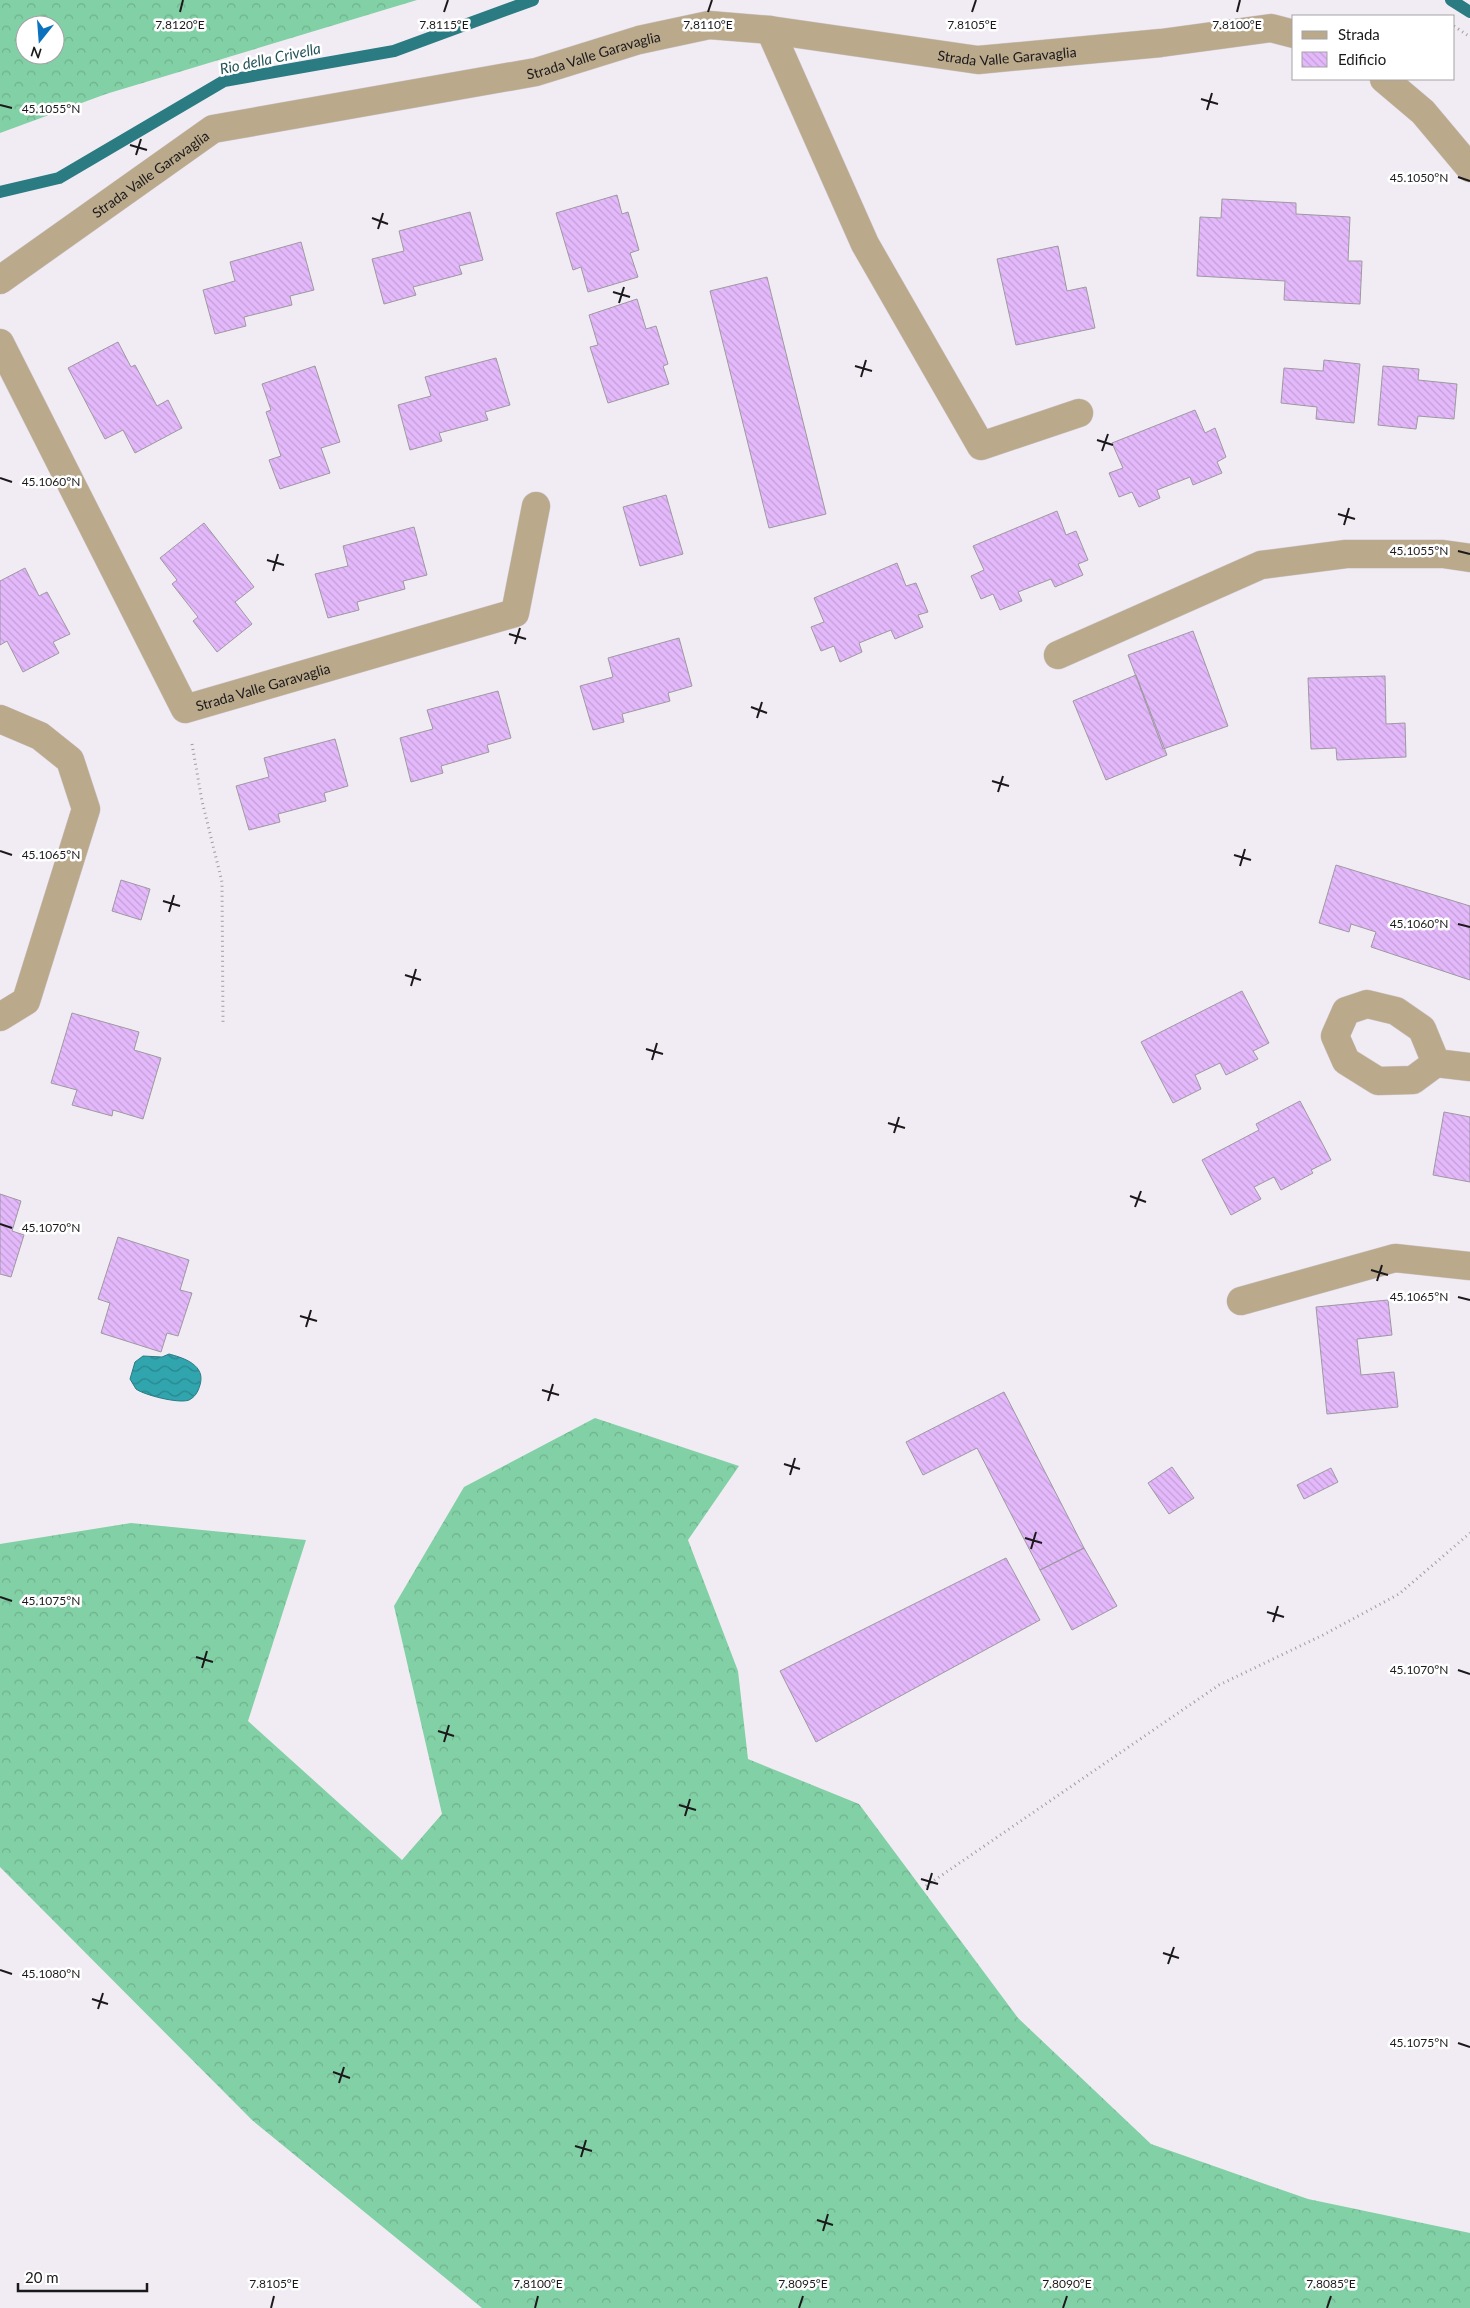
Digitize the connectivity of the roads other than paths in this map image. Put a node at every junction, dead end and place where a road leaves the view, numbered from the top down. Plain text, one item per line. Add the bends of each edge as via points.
1 (770, 30) junction
2 (1292, 33) edge
3 (1385, 80) edge
4 (1470, 168) edge
5 (0, 280) edge
6 (0, 343) edge
7 (1079, 413) dead end
8 (536, 506) dead end
9 (1470, 558) edge
10 (1058, 655) dead end
11 (0, 719) edge
12 (0, 1017) edge
13 (1436, 1062) dead end
14 (1470, 1067) edge
15 (1470, 1266) edge
16 (1241, 1300) dead end

1 - 2 street, Strada Valle Garavaglia via 978,60 1161,43 1271,28
1 - 5 street, Strada Valle Garavaglia via 709,25 640,40 536,72 212,130
1 - 7 street via 865,244 981,446
3 - 4 street via 1424,112
6 - 8 street, Strada Valle Garavaglia via 185,709 514,613
9 - 10 street via 1442,554 1346,554 1261,565
11 - 12 street via 40,736 70,760 86,809 26,1001
13 - 14 street
15 - 16 street via 1395,1258

